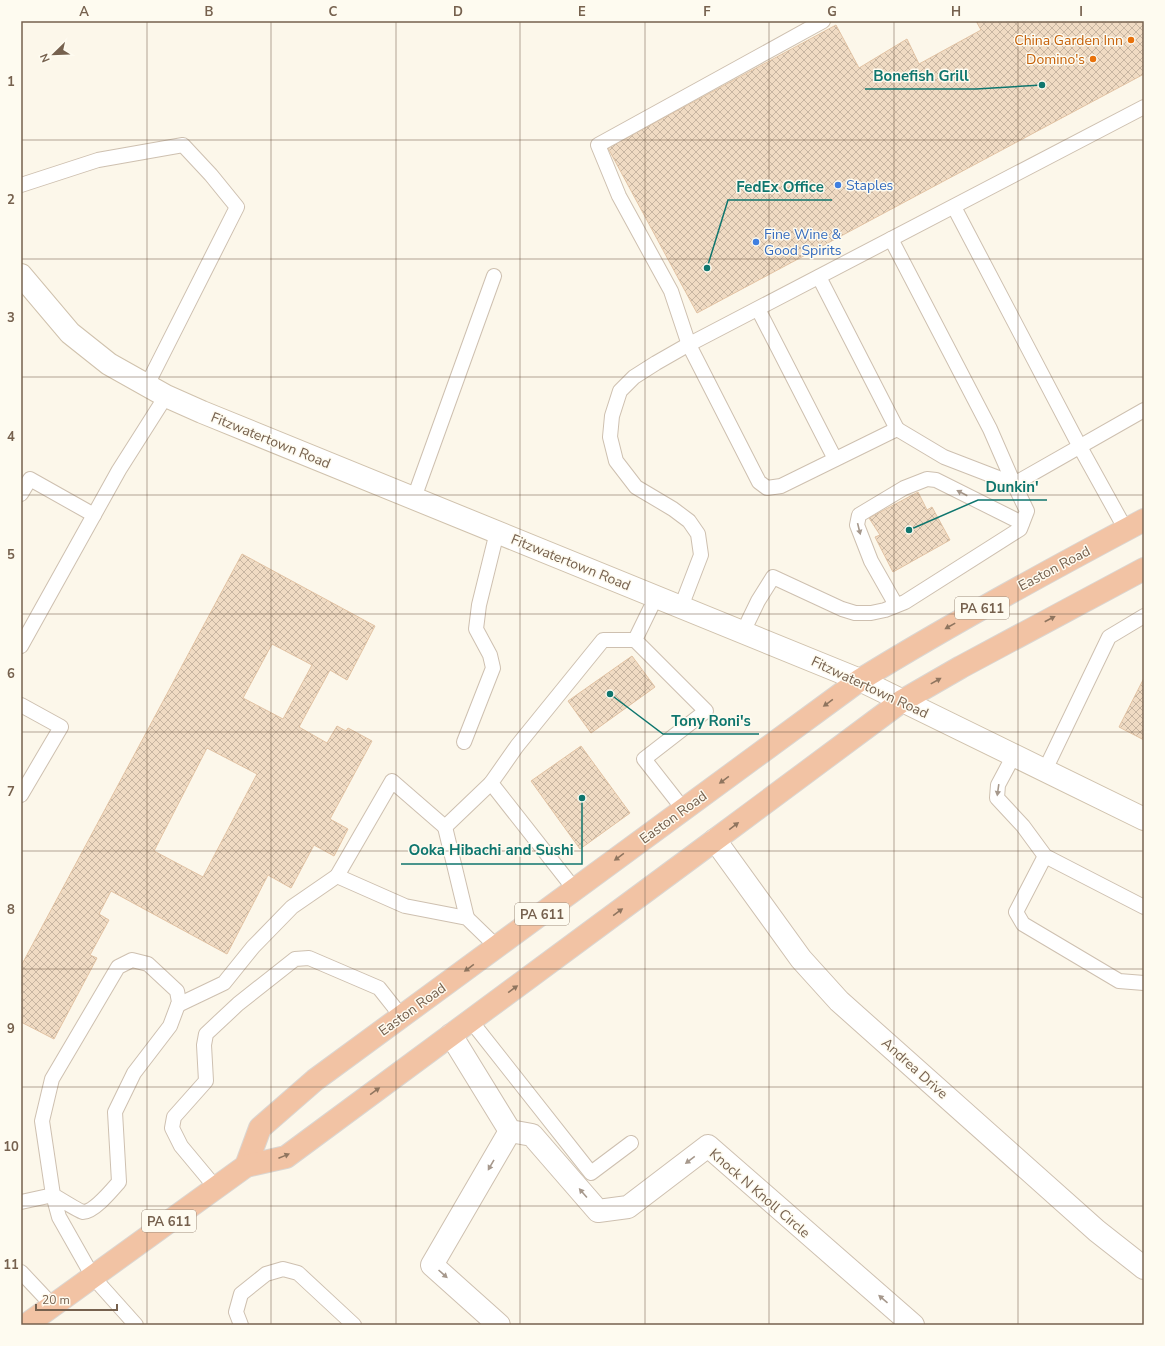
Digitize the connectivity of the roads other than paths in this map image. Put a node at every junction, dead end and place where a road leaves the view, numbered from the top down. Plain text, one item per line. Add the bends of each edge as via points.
1 (823, 21) edge
2 (1144, 107) edge
3 (21, 185) edge
4 (954, 207) junction
5 (891, 240) junction
6 (21, 275) edge
7 (494, 276) dead end
8 (819, 277) junction
9 (758, 309) junction
10 (689, 345) junction
11 (147, 385) junction
12 (166, 396) junction
13 (1144, 410) edge
14 (897, 429) junction
15 (1080, 447) junction
16 (835, 459) junction
17 (1014, 484) junction
18 (21, 494) edge
19 (414, 498) junction
20 (94, 515) junction
21 (1022, 523) junction
22 (1135, 525) edge
23 (497, 532) junction
24 (1143, 573) edge
25 (656, 597) junction
26 (896, 606) junction
27 (680, 607) junction
28 (1144, 616) edge
29 (743, 632) junction
30 (635, 640) junction
31 (21, 646) edge
32 (860, 680) junction
33 (902, 701) junction
34 (21, 704) edge
35 (464, 742) dead end
36 (1014, 756) junction
37 (1045, 770) junction
38 (491, 783) junction
39 (21, 795) edge
40 (684, 810) junction
41 (1144, 818) edge
42 (445, 827) junction
43 (715, 840) junction
44 (1045, 856) junction
45 (337, 876) junction
46 (575, 890) junction
47 (1144, 907) edge
48 (466, 918) junction
49 (497, 947) junction
50 (1144, 983) edge
51 (178, 1005) junction
52 (402, 1017) junction
53 (471, 1021) junction
54 (451, 1036) junction
55 (510, 1131) junction
56 (631, 1143) dead end
57 (246, 1166) junction
58 (216, 1188) junction
59 (53, 1195) junction
60 (21, 1202) edge
61 (1144, 1268) edge
62 (21, 1272) edge
63 (93, 1277) junction
64 (52, 1306) junction
65 (26, 1325) edge
66 (136, 1325) edge
67 (241, 1325) edge
68 (354, 1325) edge
69 (499, 1325) edge
70 (913, 1325) edge

1 - 10 lane via 598,145 619,196 671,291
2 - 4 lane
3 - 11 lane via 98,160 183,145 237,207
4 - 5 lane
4 - 15 lane
5 - 8 lane
5 - 17 lane via 990,429
6 - 11 street, Fitzwatertown Road via 70,333 109,364
7 - 19 lane
8 - 9 lane
8 - 14 lane
9 - 10 lane
9 - 16 lane
10 - 16 lane via 759,482 767,488 781,486
10 - 27 lane via 634,377 620,391 612,416 610,437 616,461 636,487 672,508 689,521 698,534 701,555
11 - 12 street, Fitzwatertown Road
12 - 19 street, Fitzwatertown Road
12 - 20 lane
13 - 15 lane
14 - 16 lane
14 - 17 lane via 944,457
15 - 17 lane
15 - 22 lane
17 - 21 lane via 1027,511
18 - 20 lane via 30,478
19 - 23 street, Fitzwatertown Road
20 - 31 lane
21 - 26 lane via 1020,528
21 -> 26 lane via 936,480 927,479 904,488 859,515 857,525 871,561
22 -> 32 highway, Easton Road / PA 611 via 1006,594
23 - 25 street, Fitzwatertown Road
23 - 35 lane via 478,605 476,629 490,655 492,668
33 -> 24 highway, PA 611 via 961,667
25 - 27 street, Fitzwatertown Road
25 - 30 lane
26 - 29 lane via 871,613 855,613 773,578
27 - 29 street, Fitzwatertown Road
28 - 37 lane via 1108,637
29 - 32 street, Fitzwatertown Road
30 - 38 lane via 603,640 517,746
30 - 40 lane via 706,711 644,759
32 - 33 street, Fitzwatertown Road
32 -> 40 highway, Easton Road / PA 611
33 - 36 street, Fitzwatertown Road
43 -> 33 highway, PA 611
34 - 39 lane via 61,727
36 - 37 street, Fitzwatertown Road
36 -> 44 lane via 998,785 997,798 1024,826
37 - 41 street, Fitzwatertown Road
38 - 42 lane
38 - 46 lane
40 -> 46 highway, Easton Road / PA 611
42 - 45 lane via 392,781
42 - 48 lane
53 -> 43 highway, PA 611
43 - 61 street, Andrea Drive via 801,959 839,1000 1096,1231
44 - 47 lane
44 - 50 lane via 1016,912 1023,924 1119,981
45 - 48 lane via 405,906
45 - 51 lane via 292,907 253,947 224,983
46 - 49 highway, Easton Road / PA 611
48 - 49 lane
49 -> 52 highway, Easton Road / PA 611
51 - 59 lane via 170,1026 134,1073 115,1112 119,1182 109,1194 82,1212
51 - 59 lane via 177,991 148,964 132,960 118,967 52,1079 42,1120
52 - 57 highway, Easton Road / PA 611 via 315,1080 260,1128
52 - 58 lane via 379,988 309,958 295,959 238,1004 206,1034 206,1081 174,1117 172,1128 181,1146
53 - 54 highway, PA 611
53 - 56 lane via 592,1173
54 - 55 street
57 -> 54 highway, PA 611 via 286,1157
55 -> 69 street via 432,1265
70 -> 55 street, Knock N Knoll Circle via 708,1146 628,1207 598,1211 532,1135
57 - 58 highway, PA 611
58 - 63 highway, PA 611
59 - 60 lane
59 - 63 lane via 59,1218
62 - 64 lane
63 - 64 highway, PA 611
63 - 66 lane
64 - 65 highway, PA 611
67 - 68 lane via 236,1312 241,1294 266,1274 283,1269 298,1273

